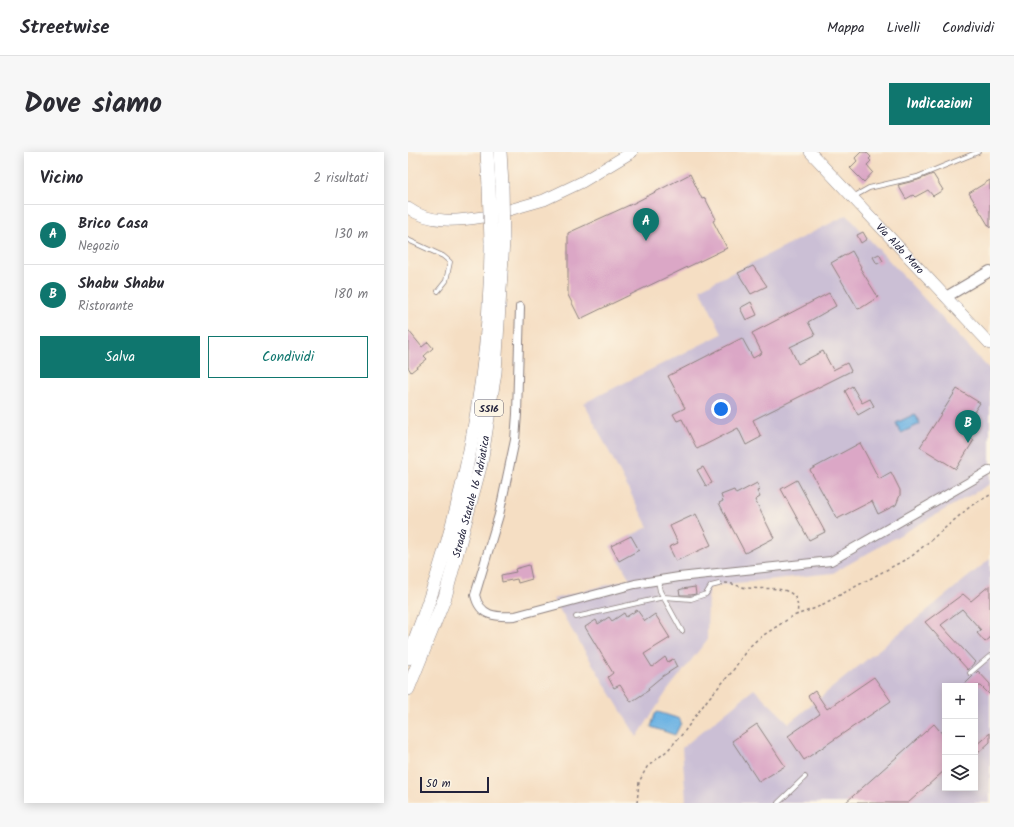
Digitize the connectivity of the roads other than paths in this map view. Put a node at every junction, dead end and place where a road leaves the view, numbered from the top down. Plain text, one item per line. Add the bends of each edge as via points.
1 (487, 152) edge
2 (500, 152) edge
3 (632, 152) edge
4 (810, 152) edge
5 (978, 152) edge
6 (496, 186) junction
7 (853, 198) junction
8 (408, 208) edge
9 (509, 210) dead end
10 (483, 217) dead end
11 (408, 240) edge
12 (990, 271) edge
13 (438, 291) dead end
14 (946, 297) junction
15 (520, 307) dead end
16 (990, 344) edge
17 (990, 470) edge
18 (658, 581) junction
19 (719, 584) road end
20 (664, 597) junction
21 (576, 617) dead end
22 (682, 631) dead end
23 (420, 644) junction
24 (990, 656) edge
25 (408, 658) edge
26 (970, 673) dead end
27 (408, 689) edge
28 (805, 777) dead end
29 (778, 803) edge

1 - 6 highway, Strada Statale 16 Adriatica / SS16
2 - 6 highway, Strada Statale 16 Adriatica / SS16
3 - 9 main road via 582,182 544,200
4 - 7 main road, Via Aldo Moro
5 - 7 lane via 917,177 869,188
6 - 23 highway, Strada Statale 16 Adriatica / SS16, bridge via 495,372 481,463 439,595
7 - 14 main road, Via Aldo Moro
8 - 10 main road via 423,216 440,220
11 - 13 lane via 443,256 450,262 446,281
12 - 14 street
14 - 16 main road, Via Aldo Moro
15 - 18 street via 518,414 515,440 499,515 475,595 477,605 485,612 498,617 515,616 618,588
17 - 18 street via 831,561
18 - 20 lane
19 - 20 lane via 711,586 706,594 691,599
20 - 21 lane
20 - 22 lane
23 - 25 highway, Strada Statale 16 Adriatica / SS16
23 - 27 highway, Strada Statale 16 Adriatica / SS16
24 - 26 lane
28 - 29 lane

